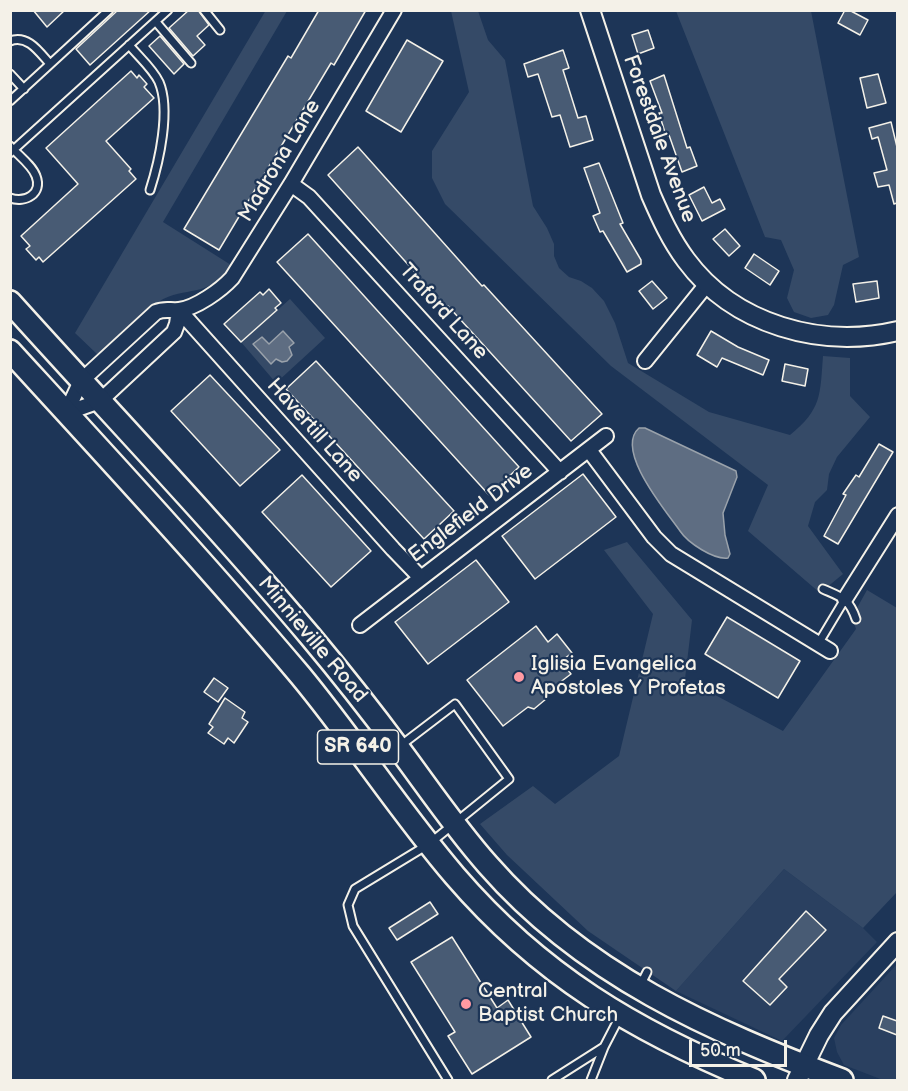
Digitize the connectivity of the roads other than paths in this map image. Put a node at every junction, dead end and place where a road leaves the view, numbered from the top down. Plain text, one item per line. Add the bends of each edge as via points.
1 (109, 10) edge
2 (168, 10) edge
3 (204, 10) edge
4 (394, 10) edge
5 (590, 10) edge
6 (156, 21) junction
7 (220, 30) dead end
8 (10, 41) edge
9 (129, 45) junction
10 (191, 63) dead end
11 (50, 64) junction
12 (10, 74) edge
13 (24, 89) junction
14 (10, 101) edge
15 (12, 150) edge
16 (291, 184) junction
17 (150, 190) dead end
18 (10, 198) edge
19 (707, 284) junction
20 (10, 302) edge
21 (179, 310) junction
22 (897, 331) edge
23 (10, 351) edge
24 (645, 361) dead end
25 (81, 381) junction
26 (100, 401) junction
27 (66, 412) junction
28 (606, 436) dead end
29 (589, 450) junction
30 (560, 472) junction
31 (897, 515) edge
32 (421, 578) junction
33 (823, 589) dead end
34 (845, 599) junction
35 (856, 619) dead end
36 (360, 625) dead end
37 (824, 647) joint
38 (398, 747) junction
39 (453, 823) junction
40 (429, 844) junction
41 (897, 942) edge
42 (621, 1016) junction
43 (604, 1047) junction
44 (800, 1073) edge
45 (448, 1080) edge
46 (552, 1080) edge
47 (591, 1080) edge
48 (754, 1080) edge
49 (842, 1080) edge

1 - 11 lane
2 - 6 lane
3 - 7 lane
4 - 16 street, Madrona Lane
5 - 19 street, Forestdale Avenue via 661,220 687,262
6 - 9 lane
6 - 10 lane
8 - 11 lane via 29,42
9 - 15 lane
9 - 17 lane via 162,90 161,149
11 - 13 lane
12 - 13 lane
13 - 14 lane
15 - 18 lane via 35,173 37,183 30,197
16 - 21 street, Madrona Lane via 232,278 211,296
16 - 30 street, Traford Lane via 309,196
19 - 22 street, Forestdale Avenue via 762,320 809,334 853,338
19 - 24 street
20 - 25 main road, Minnieville Road / SR 640
21 - 25 street, Madrona Lane via 156,312
21 - 26 street via 174,332
21 - 32 street, Havertill Lane
23 - 27 main road, Minnieville Road / SR 640
25 - 26 main road, Minnieville Road / SR 640
25 - 27 street, Madrona Lane
26 - 27 street
26 - 38 main road, Minnieville Road / SR 640 via 264,582
27 - 40 main road, Minnieville Road / SR 640 via 247,612 325,705
28 - 29 street, Englefield Drive
29 - 30 street, Englefield Drive
29 - 37 street via 671,554
30 - 32 street, Englefield Drive
31 - 34 street
32 - 36 street, Englefield Drive
33 - 34 lane
34 - 35 lane
34 - 37 lane
38 - 39 main road, Minnieville Road / SR 640
38 - 39 lane via 454,704 508,779
39 - 40 lane
39 - 44 main road, Minnieville Road / SR 640 via 539,917 592,958 643,981 680,1012
40 - 42 main road, Minnieville Road / SR 640 via 522,944 556,973
40 - 45 lane via 355,889 348,905 353,926
41 - 44 street via 833,1013
42 - 43 lane
42 - 48 main road, Minnieville Road / SR 640 via 672,1044
43 - 46 lane
43 - 47 lane
44 - 49 main road, Minnieville Road / SR 640

